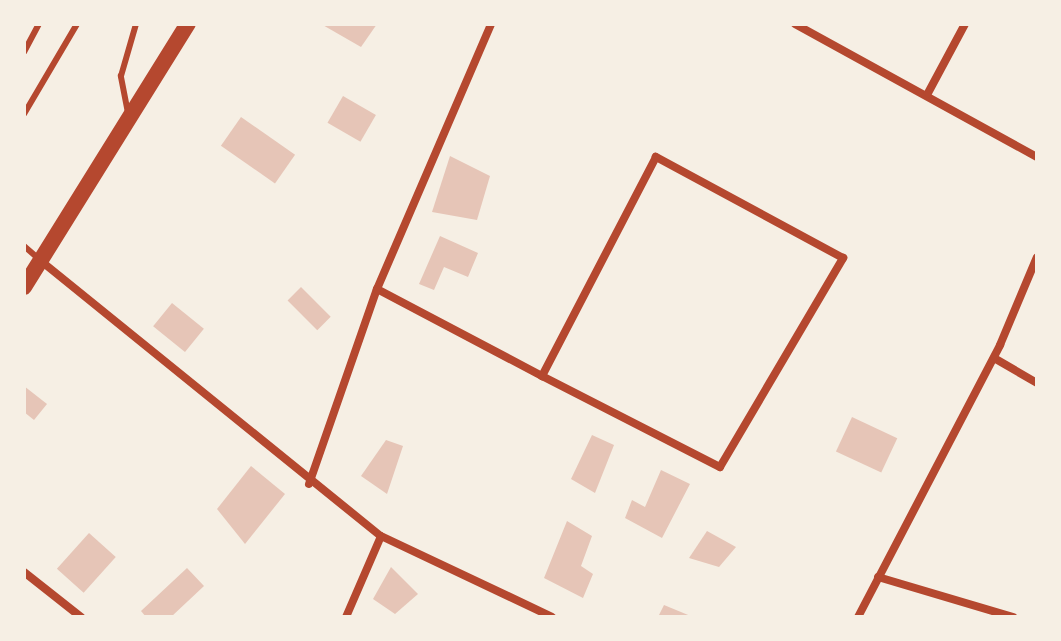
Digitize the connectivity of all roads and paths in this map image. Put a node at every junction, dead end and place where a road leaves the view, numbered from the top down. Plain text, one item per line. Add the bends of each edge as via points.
1 (39, 24) edge
2 (77, 24) edge
3 (136, 24) edge
4 (188, 24) edge
5 (491, 24) edge
6 (795, 24) edge
7 (965, 24) edge
8 (24, 52) edge
9 (928, 93) junction
10 (24, 114) edge
11 (129, 120) junction
12 (1037, 157) edge
13 (24, 246) edge
14 (1037, 257) edge
15 (39, 259) junction
16 (24, 287) edge
17 (377, 289) junction
18 (994, 358) junction
19 (542, 376) junction
20 (1037, 383) edge
21 (309, 484) junction
22 (381, 536) junction
23 (24, 572) edge
24 (878, 577) junction
25 (81, 617) edge
26 (346, 617) edge
27 (552, 617) edge
28 (858, 617) edge
29 (1013, 617) edge

1 - 8 lane
2 - 10 lane
3 - 11 lane via 121,76
4 - 11 main road
5 - 17 street
6 - 9 street
7 - 9 street
9 - 12 street
11 - 15 main road
13 - 15 lane
14 - 18 street
15 - 16 main road
15 - 21 street
17 - 19 street
17 - 21 street
18 - 20 street
18 - 24 street
19 - 19 street via 656,157 843,258 720,467
21 - 22 street
22 - 26 street
22 - 27 street
23 - 25 street
24 - 28 street
24 - 29 street

